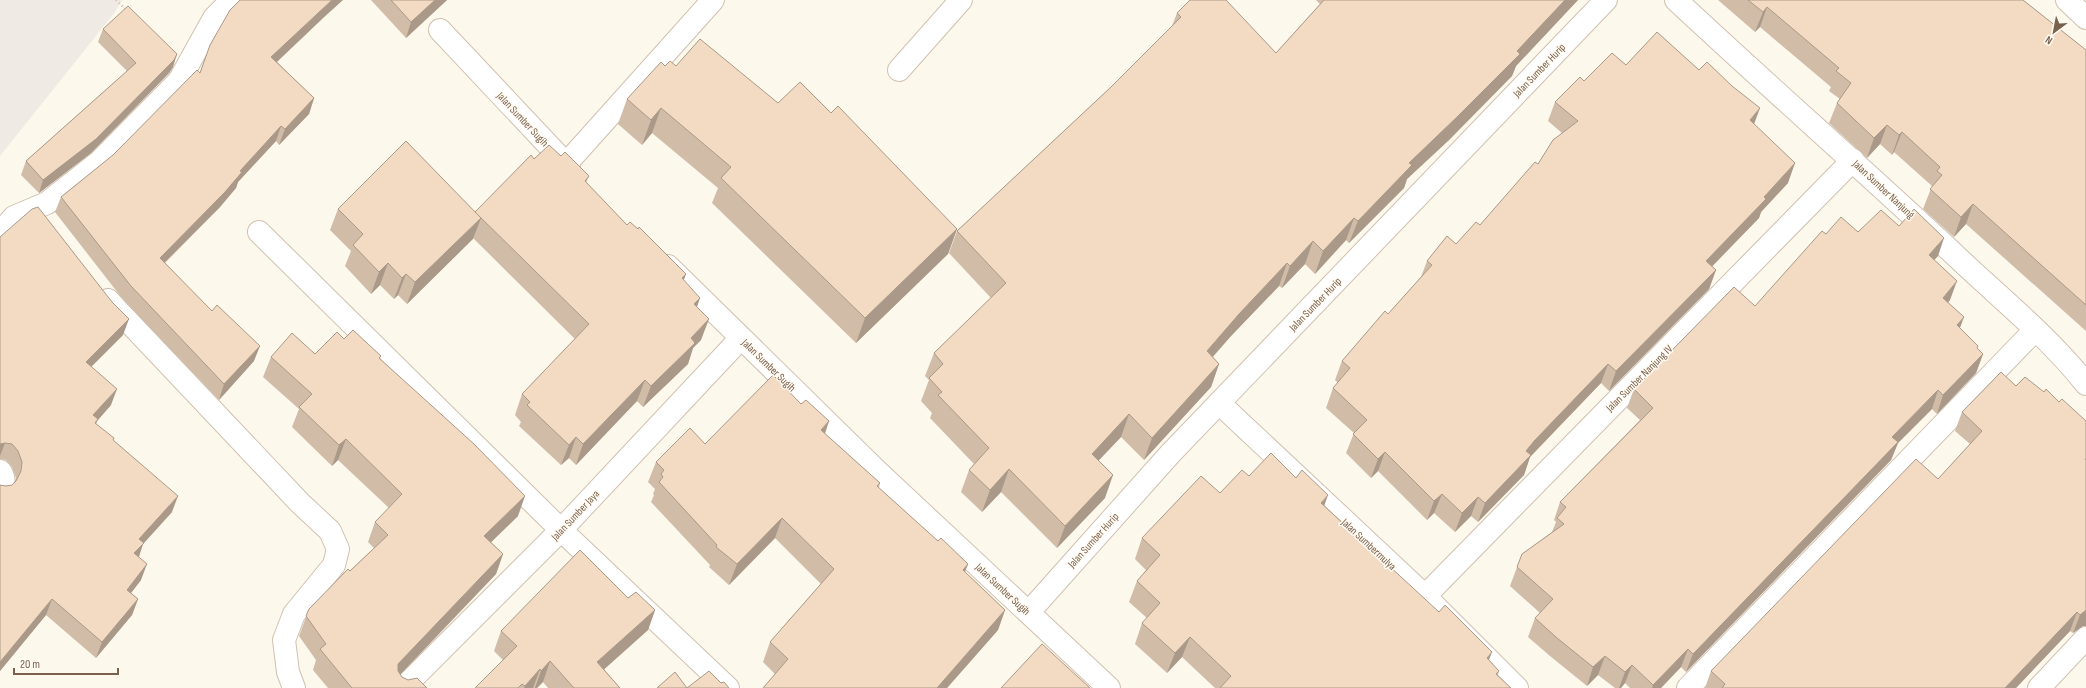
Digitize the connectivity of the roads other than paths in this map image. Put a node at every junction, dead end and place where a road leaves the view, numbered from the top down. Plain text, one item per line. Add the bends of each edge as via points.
1 (232, 0) edge
2 (713, 0) edge
3 (961, 0) edge
4 (1606, 0) edge
5 (1676, 0) edge
6 (2067, 0) edge
7 (2086, 18) edge
8 (440, 30) dead end
9 (898, 70) dead end
10 (1853, 160) junction
11 (566, 164) junction
12 (583, 181) edge
13 (36, 208) junction
14 (50, 226) edge
15 (259, 232) dead end
16 (0, 233) edge
17 (656, 254) edge
18 (97, 286) edge
19 (2035, 330) junction
20 (741, 338) junction
21 (2086, 384) edge
22 (1219, 403) junction
23 (0, 471) edge
24 (0, 490) edge
25 (561, 530) junction
26 (1424, 596) junction
27 (1029, 612) junction
28 (2086, 638) edge
29 (294, 688) edge
30 (403, 688) edge
31 (728, 688) edge
32 (1109, 688) edge
33 (1517, 688) edge
34 (1688, 688) edge
35 (2039, 688) edge

1 - 13 street via 214,18 179,81 99,162 47,203
2 - 11 street
3 - 9 street
4 - 22 street, Jalan Sumber Hurip
5 - 10 street, Jalan Sumber Nanjung
6 - 7 street
8 - 11 street, Jalan Sumber Sugih
10 - 19 street, Jalan Sumber Nanjung
10 - 26 street, Jalan Sumber Nanjung IV
11 - 12 street, Jalan Sumber Sugih
13 - 14 street
13 - 16 street via 14,217
15 - 25 street
17 - 20 street, Jalan Sumber Sugih
18 - 29 street via 116,310 300,503 330,531 338,549 334,565 294,614 284,640 288,672
19 - 21 street, Jalan Sumber Nanjung
19 - 34 street
20 - 25 street, Jalan Sumber Jaya
20 - 27 street, Jalan Sumber Sugih via 878,472
22 - 26 street, Jalan Sumbermulya
22 - 27 street, Jalan Sumber Hurip
23 - 24 street via 3,485
25 - 30 street, Jalan Sumber Jaya
25 - 31 street
26 - 33 street, Jalan Sumbermulya
27 - 32 street, Jalan Sumber Sugih
28 - 35 street

